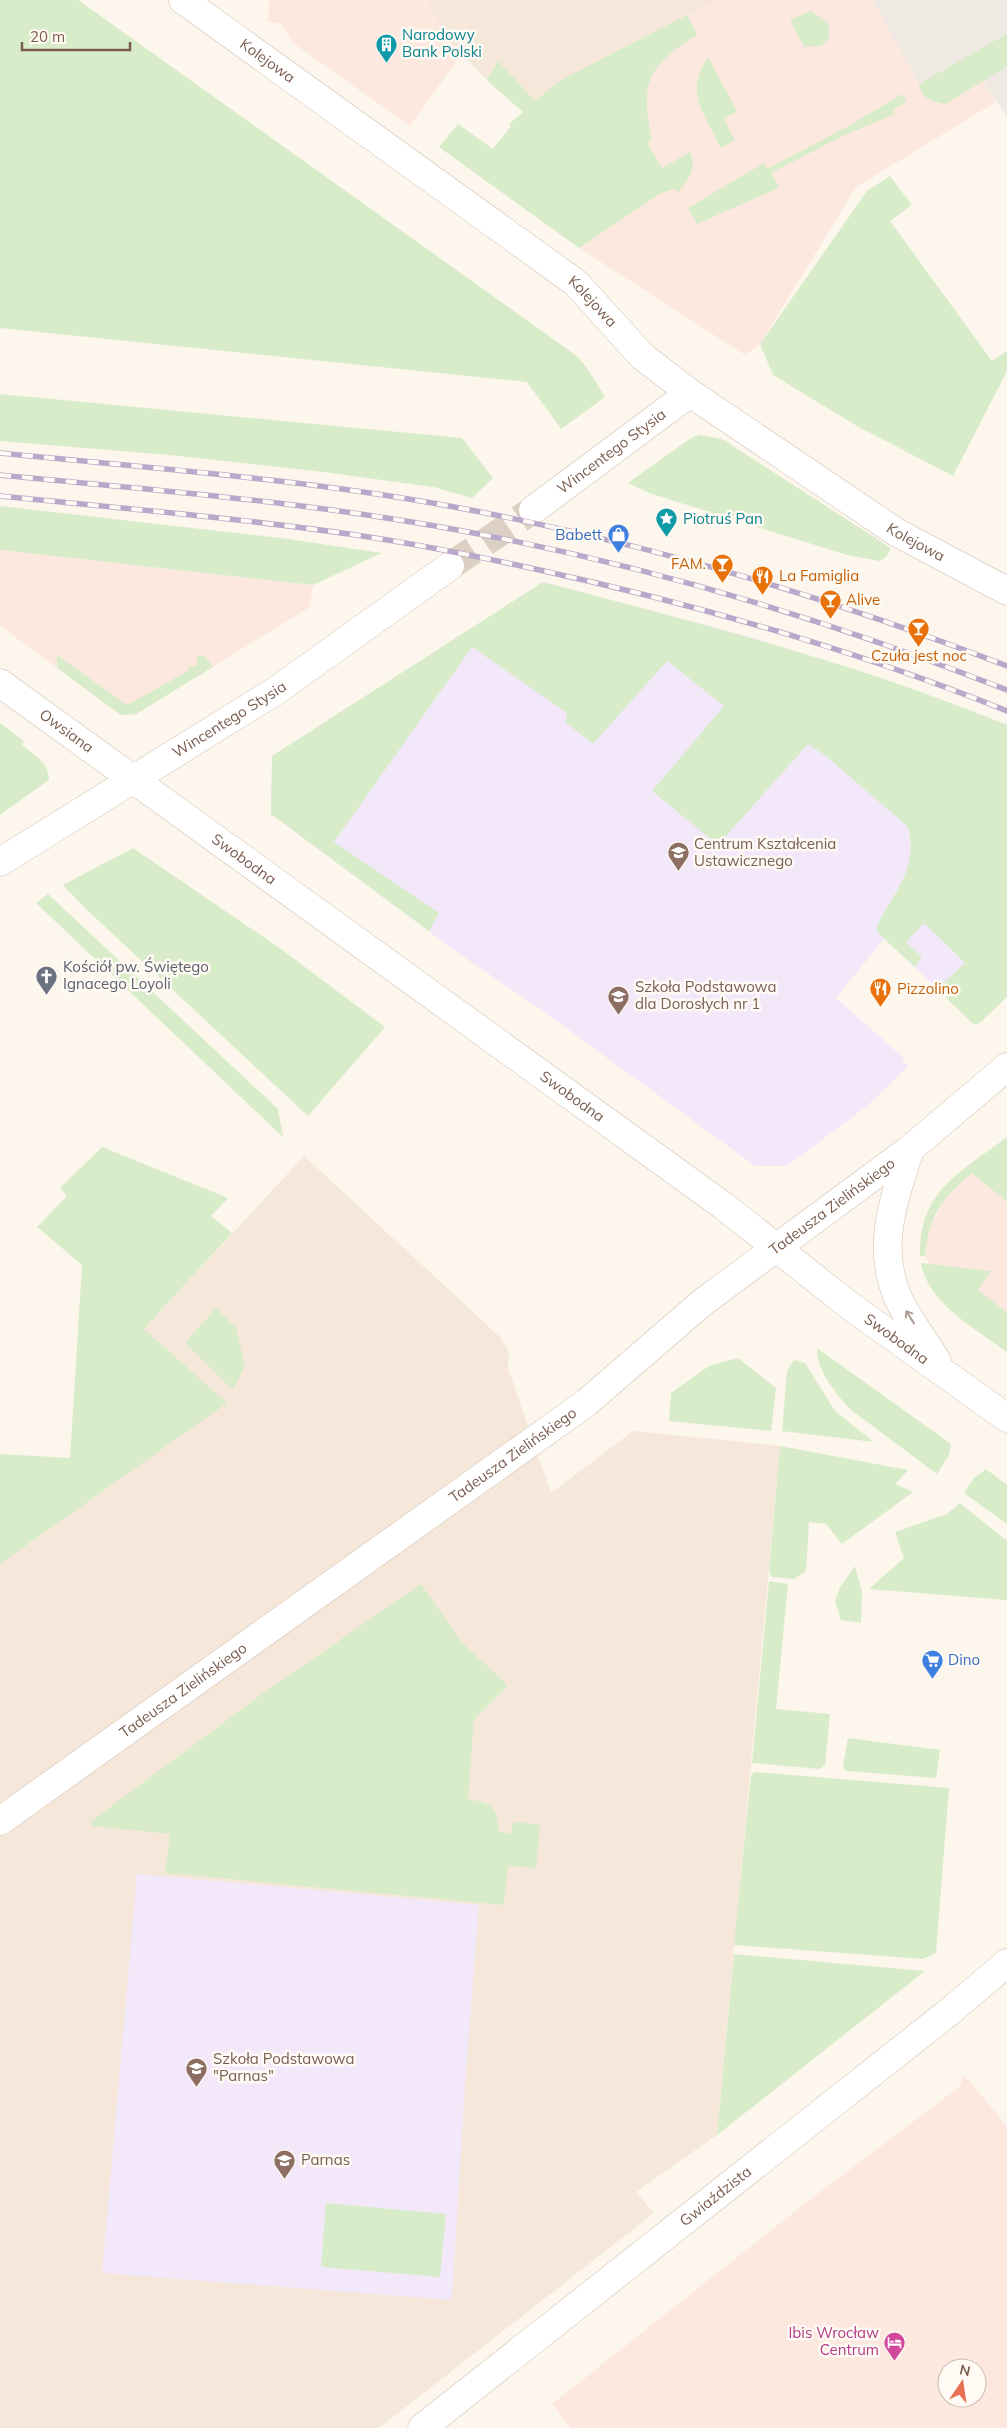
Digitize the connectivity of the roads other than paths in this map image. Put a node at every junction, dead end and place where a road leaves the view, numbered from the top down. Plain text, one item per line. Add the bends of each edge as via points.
1 (183, 0) edge
2 (690, 393) junction
3 (533, 510) tunnel mouth
4 (450, 566) tunnel mouth
5 (1007, 591) edge
6 (0, 683) edge
7 (135, 779) junction
8 (0, 862) edge
9 (1007, 1067) edge
10 (910, 1149) junction
11 (776, 1248) junction
12 (944, 1373) junction
13 (1007, 1418) edge
14 (0, 1821) edge
15 (1007, 1963) edge
16 (422, 2428) edge

1 - 2 street, Kolejowa via 576,283 642,356
2 - 3 street, Wincentego Stysia
2 - 5 street, Kolejowa via 896,532
4 - 7 street, Wincentego Stysia via 277,690
6 - 7 street, Owsiana
7 - 8 street, Wincentego Stysia
7 - 11 street, Swobodna via 725,1207
9 - 10 street, Tadeusza Zielińskiego
10 - 11 street, Tadeusza Zielińskiego
12 -> 10 street via 899,1300 887,1263 890,1211
11 - 12 street, Swobodna
11 - 14 street, Tadeusza Zielińskiego via 703,1302 586,1403
12 - 13 street, Swobodna
15 - 16 street, Gwiaździsta

